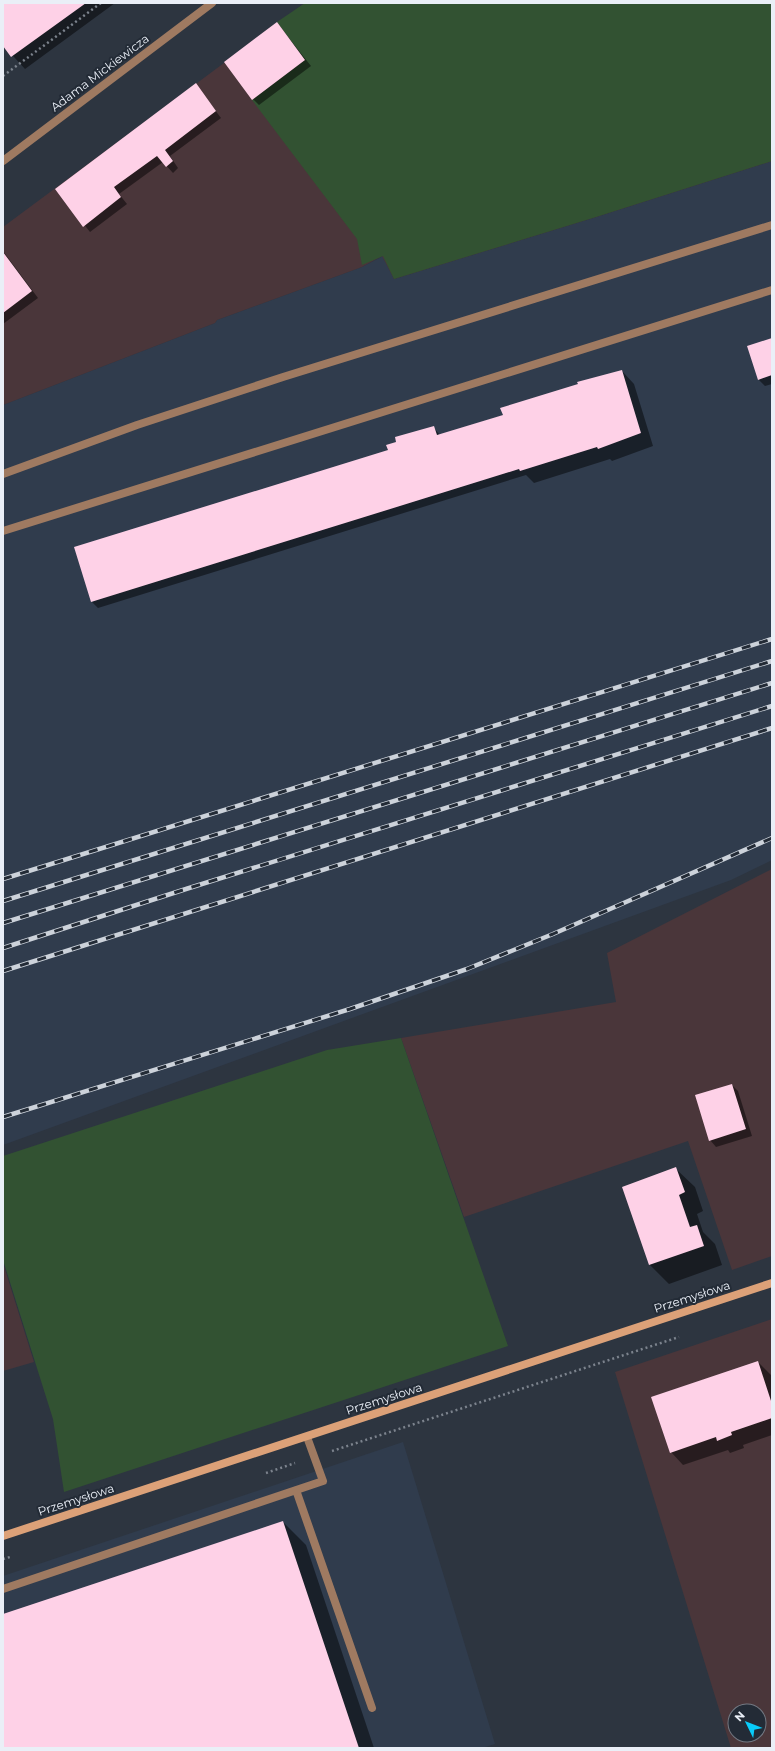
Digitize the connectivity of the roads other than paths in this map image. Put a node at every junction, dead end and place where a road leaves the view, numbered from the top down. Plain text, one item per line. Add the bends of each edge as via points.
1 (212, 3) edge
2 (3, 161) edge
3 (772, 225) edge
4 (772, 290) edge
5 (3, 474) edge
6 (3, 531) edge
7 (772, 1283) edge
8 (307, 1437) junction
9 (296, 1490) junction
10 (3, 1536) edge
11 (3, 1589) edge
12 (372, 1708) dead end

1 - 2 street, Adama Mickiewicza
3 - 5 street via 283,376 136,425
4 - 6 street
7 - 8 street, Przemysłowa
8 - 9 street via 323,1481
8 - 10 street, Przemysłowa
9 - 11 street
9 - 12 street

